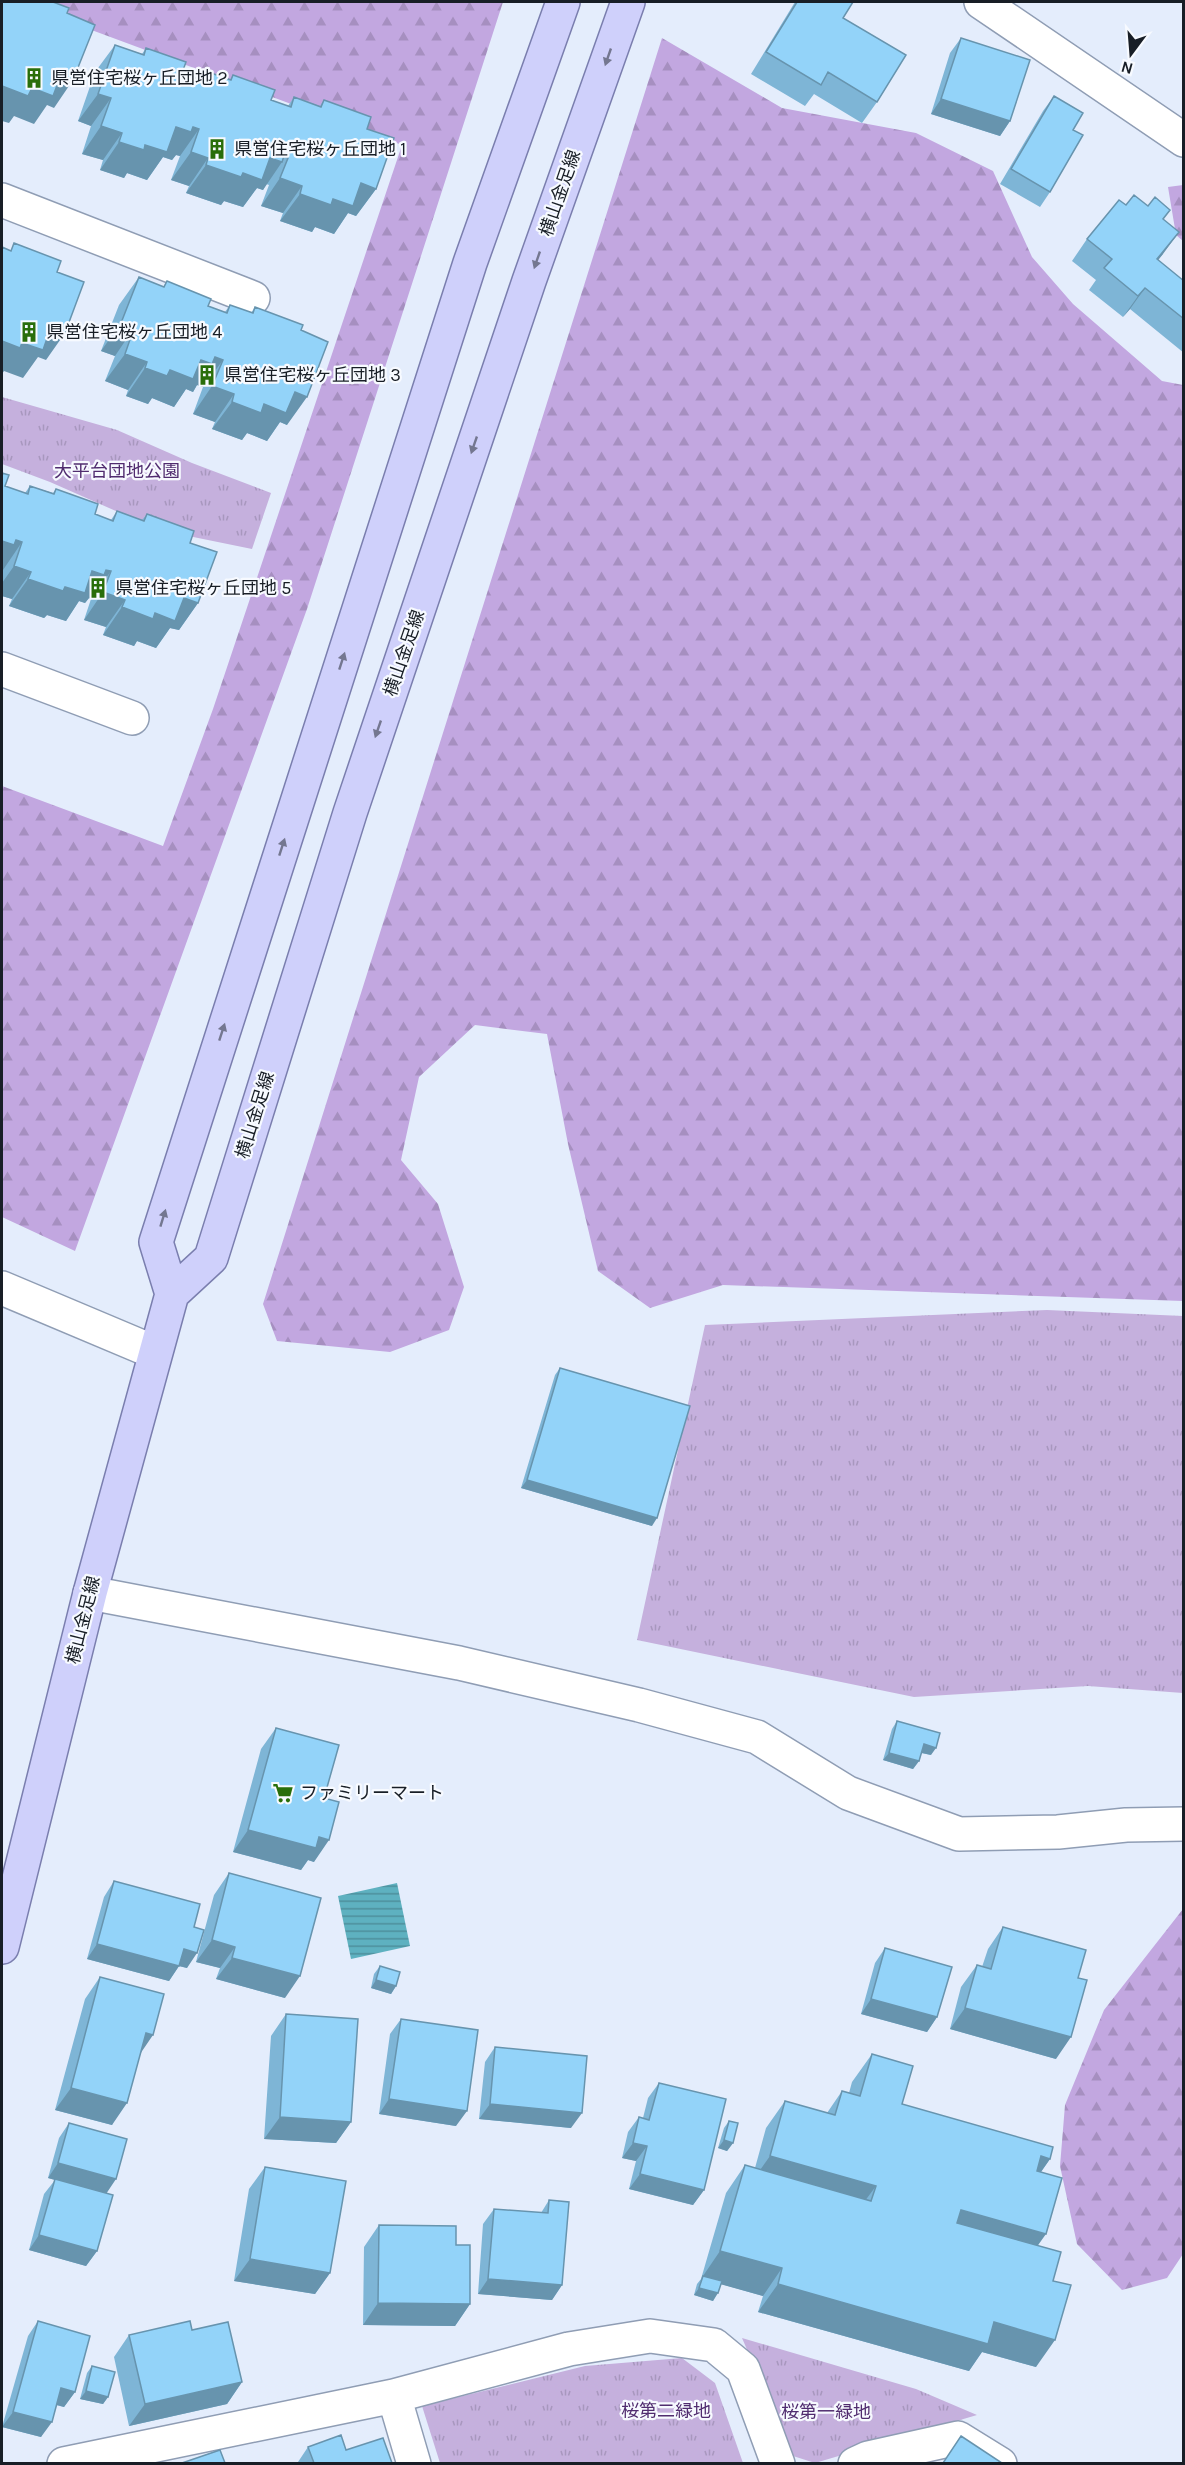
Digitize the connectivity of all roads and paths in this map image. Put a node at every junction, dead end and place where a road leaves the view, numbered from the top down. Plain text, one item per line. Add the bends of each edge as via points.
1 (563, 2) edge
2 (628, 2) edge
3 (981, 2) edge
4 (1184, 140) edge
5 (2, 200) edge
6 (253, 298) dead end
7 (2, 669) edge
8 (132, 718) dead end
9 (2, 1288) edge
10 (171, 1294) junction
11 (154, 1352) junction
12 (90, 1593) junction
13 (1184, 1824) edge
14 (2, 1947) edge
15 (394, 2396) junction
16 (64, 2463) edge
17 (414, 2463) edge
18 (778, 2463) edge
19 (855, 2463) edge
20 (1000, 2463) edge

10 -> 1 main road via 156,1242 466,274
2 -> 10 main road, 横山金足線 via 529,281 350,813 211,1258
3 - 4 street
5 - 6 street
7 - 8 street
9 - 11 street
10 - 11 main road, 横山金足線
11 - 12 main road, 横山金足線
12 - 13 street via 459,1663 757,1737 848,1793 959,1834
12 - 14 main road, 横山金足線
15 - 16 street
15 - 17 street
15 - 18 street via 569,2349 650,2336 714,2345 743,2369
19 - 20 street via 958,2438

